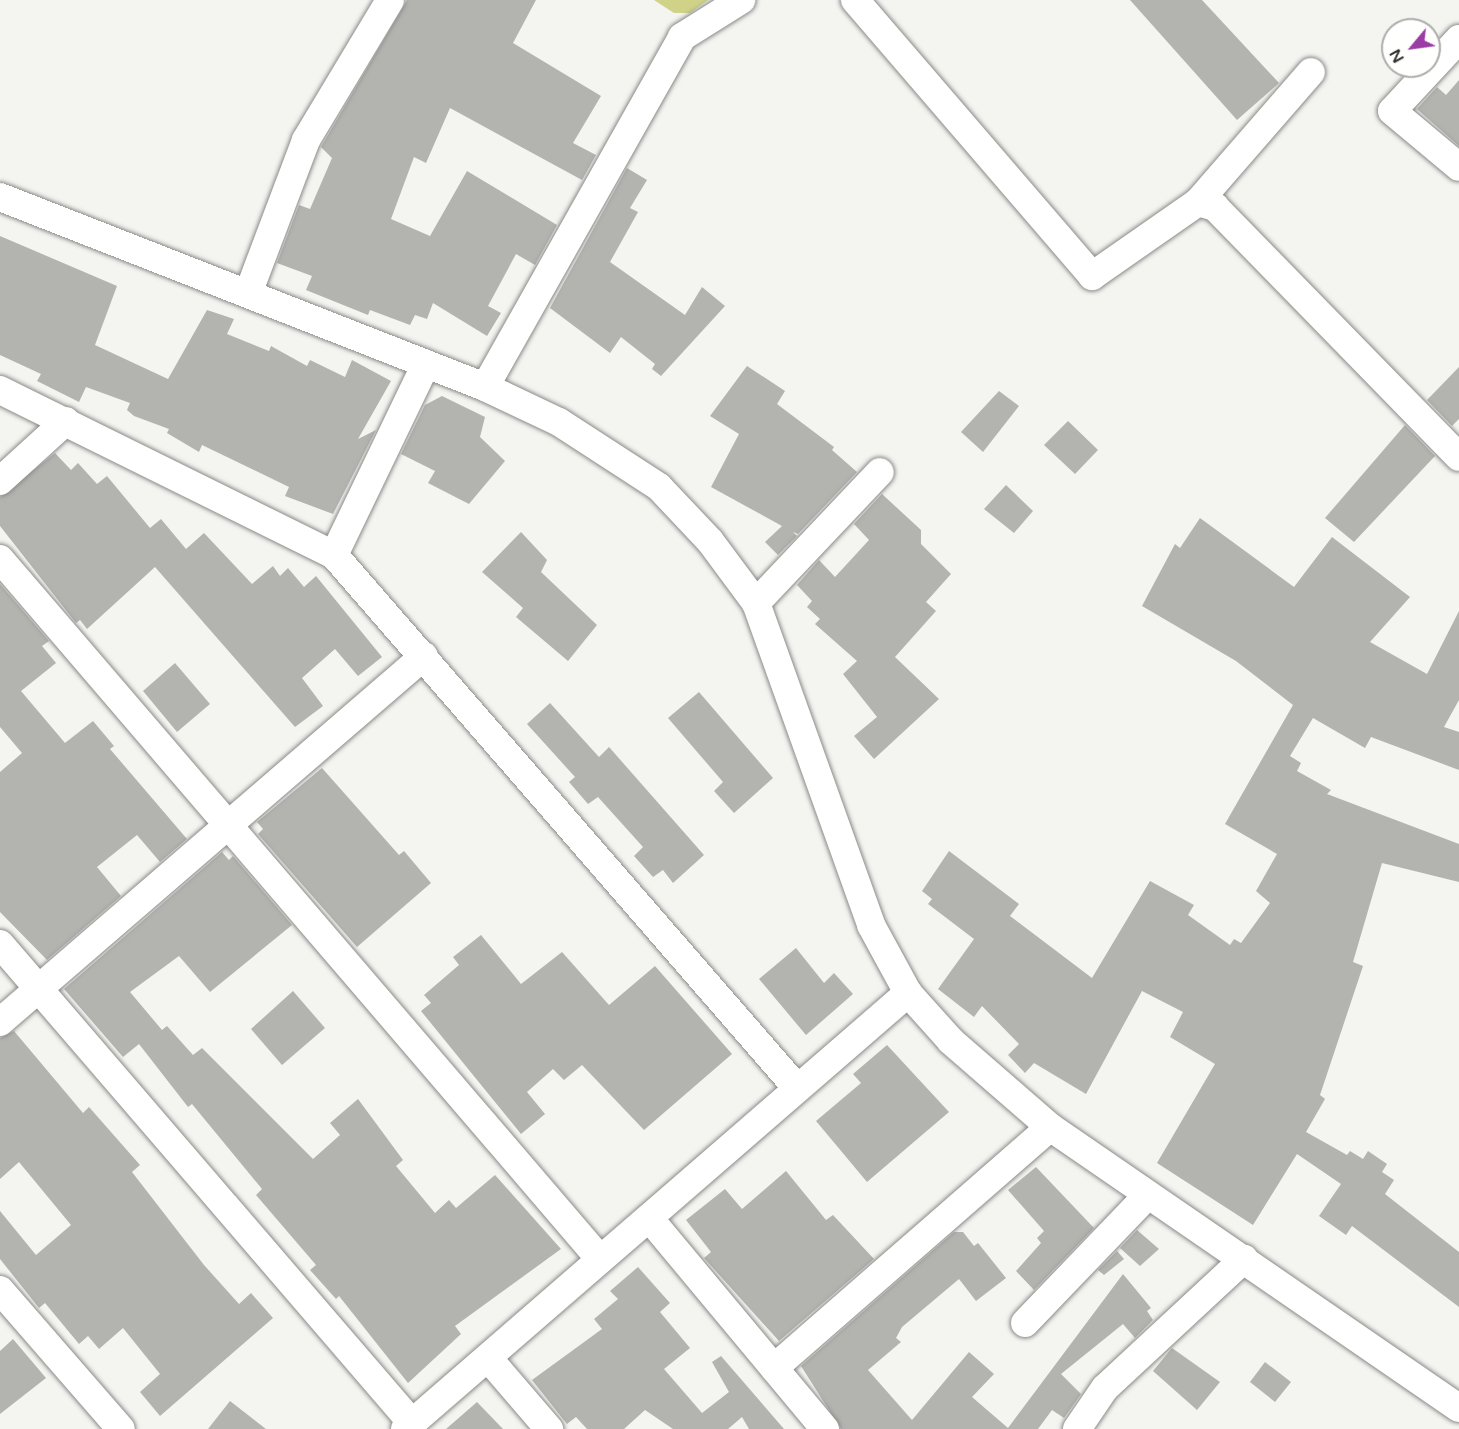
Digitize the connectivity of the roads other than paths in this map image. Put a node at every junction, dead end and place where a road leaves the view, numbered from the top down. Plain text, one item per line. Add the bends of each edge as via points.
1 (390, 0) edge
2 (741, 0) edge
3 (855, 0) edge
4 (1459, 39) edge
5 (1311, 72) dead end
6 (1459, 167) edge
7 (0, 197) edge
8 (1198, 202) junction
9 (249, 291) junction
10 (426, 364) junction
11 (485, 387) junction
12 (0, 390) edge
13 (66, 421) junction
14 (1459, 458) edge
15 (880, 472) dead end
16 (0, 481) edge
17 (334, 555) junction
18 (0, 559) edge
19 (756, 603) junction
20 (424, 656) junction
21 (227, 826) junction
22 (0, 944) edge
23 (39, 989) junction
24 (908, 993) junction
25 (0, 1022) edge
26 (797, 1089) junction
27 (1050, 1127) junction
28 (1147, 1196) junction
29 (649, 1218) junction
30 (600, 1259) junction
31 (1244, 1259) junction
32 (0, 1290) edge
33 (1025, 1323) dead end
34 (488, 1358) junction
35 (774, 1368) junction
36 (1459, 1408) edge
37 (1459, 1419) edge
38 (409, 1426) edge
39 (121, 1429) edge
40 (549, 1429) edge
41 (825, 1429) edge
42 (1077, 1429) edge
43 (1452, 1429) edge

1 - 9 street via 306,140
2 - 11 street via 682,37
3 - 8 street via 1092,276
4 - 6 street via 1392,111
5 - 8 street
7 - 9 street
8 - 14 street via 1215,207
9 - 10 street
10 - 11 street
10 - 17 street
11 - 19 street via 559,422 659,487 710,541
12 - 13 street
13 - 16 street
13 - 17 street
15 - 19 street
17 - 20 street
18 - 21 street
19 - 24 street via 870,925
20 - 21 street
20 - 26 street
21 - 23 street
21 - 30 street
22 - 23 street
23 - 25 street
23 - 38 street
24 - 26 street
24 - 27 street via 951,1041
26 - 29 street
27 - 28 street
27 - 35 street
28 - 31 street
28 - 33 street
29 - 30 street
29 - 35 street
30 - 34 street
31 - 36 street
31 - 42 street via 1105,1388
32 - 39 street
34 - 38 street
34 - 40 street
35 - 41 street
37 - 43 street

